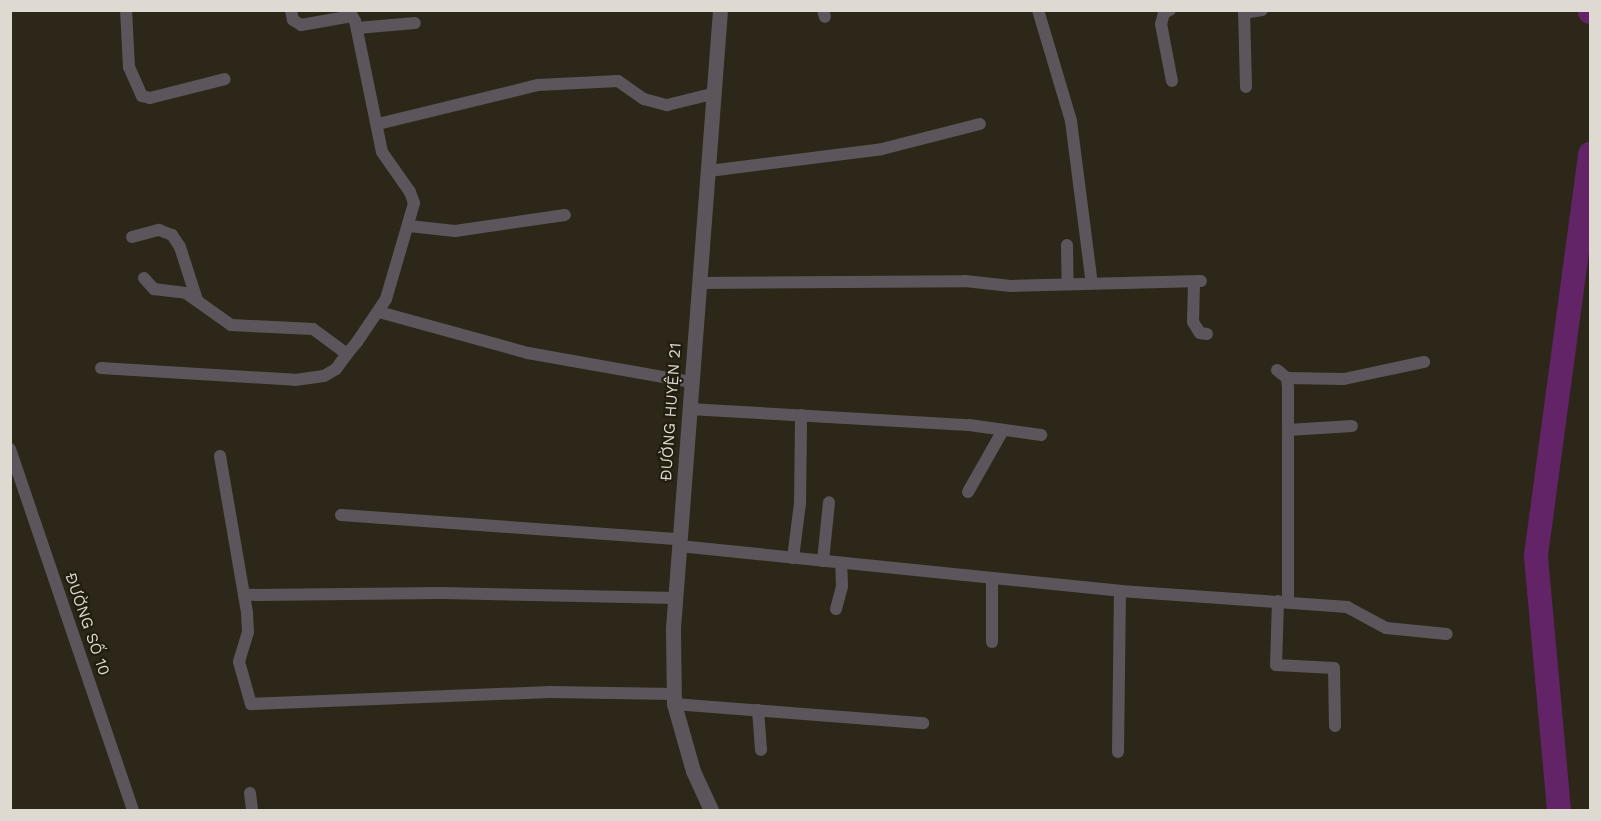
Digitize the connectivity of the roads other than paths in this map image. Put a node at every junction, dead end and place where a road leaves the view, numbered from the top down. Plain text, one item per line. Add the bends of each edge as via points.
1 (126, 10) edge
2 (291, 10) edge
3 (720, 10) edge
4 (1038, 10) edge
5 (1170, 10) edge
6 (1262, 10) edge
7 (1244, 12) edge
8 (350, 13) edge
9 (415, 23) dead end
10 (357, 28) junction
11 (225, 79) dead end
12 (1172, 81) dead end
13 (1246, 87) dead end
14 (716, 93) junction
15 (378, 124) junction
16 (980, 124) dead end
17 (709, 171) junction
18 (565, 215) dead end
19 (410, 226) junction
20 (132, 237) dead end
21 (1067, 245) dead end
22 (144, 278) dead end
23 (700, 283) junction
24 (1068, 284) junction
25 (1092, 284) junction
26 (196, 300) junction
27 (379, 312) junction
28 (1207, 334) dead end
29 (347, 354) junction
30 (1424, 362) dead end
31 (101, 368) dead end
32 (690, 382) junction
33 (689, 409) junction
34 (801, 415) junction
35 (1352, 426) dead end
36 (1288, 430) junction
37 (1002, 432) junction
38 (1041, 435) dead end
39 (10, 449) edge
40 (220, 456) dead end
41 (968, 492) dead end
42 (829, 502) dead end
43 (341, 515) dead end
44 (679, 543) junction
45 (793, 558) junction
46 (823, 561) junction
47 (841, 562) junction
48 (992, 578) junction
49 (1120, 591) junction
50 (244, 595) junction
51 (675, 598) junction
52 (1283, 601) junction
53 (836, 609) dead end
54 (1447, 634) dead end
55 (992, 642) dead end
56 (674, 699) junction
57 (758, 710) junction
58 (922, 723) dead end
59 (1335, 726) dead end
60 (761, 750) dead end
61 (1118, 752) dead end
62 (250, 794) dead end
63 (133, 810) edge
64 (252, 810) edge
65 (711, 810) edge

1 - 11 street via 129,67 142,96 150,98
2 - 8 street via 293,20 301,25
3 - 14 street, ĐƯỜNG HUYỆN 21
4 - 25 street via 1071,121
5 - 12 street via 1161,17 1161,24
6 - 7 street
7 - 13 street
8 - 10 street
9 - 10 street
10 - 15 street
14 - 15 street via 667,105 644,99 618,81 538,85
14 - 17 street, ĐƯỜNG HUYỆN 21
15 - 19 street via 386,162 411,192 414,203
16 - 17 street via 882,149
17 - 23 street, ĐƯỜNG HUYỆN 21
18 - 19 street via 455,231
19 - 27 street
20 - 26 street via 159,230 172,234 180,247
21 - 24 street
22 - 26 street via 154,289 179,291
23 - 24 street
23 - 32 street, ĐƯỜNG HUYỆN 21
24 - 25 street
25 - 28 street via 1197,282 1193,322 1200,333
26 - 29 street via 231,325 322,332
27 - 29 street
27 - 32 street via 528,353
29 - 31 street via 336,369 324,376 295,380
30 - 36 street via 1337,380 1282,374
32 - 33 street, ĐƯỜNG HUYỆN 21
33 - 34 street
33 - 44 street, ĐƯỜNG HUYỆN 21
34 - 37 street via 969,425
34 - 45 street via 801,503
35 - 36 street
36 - 52 street
37 - 38 street
37 - 41 street
39 - 63 street, ĐƯỜNG SỐ 10
40 - 50 street
42 - 46 street
43 - 44 street
44 - 45 street
44 - 51 street, ĐƯỜNG HUYỆN 21
45 - 46 street
46 - 47 street
47 - 48 street
47 - 53 street via 842,586
48 - 49 street
48 - 55 street
49 - 52 street
49 - 61 street
50 - 51 street via 442,593
50 - 56 street via 248,632 239,662 248,700 255,706 550,692
51 - 56 street, ĐƯỜNG HUYỆN 21
52 - 54 street via 1347,607 1370,621 1406,632
52 - 59 street via 1276,666 1334,668
56 - 57 street
56 - 65 street, ĐƯỜNG HUYỆN 21 via 693,771
57 - 58 street
57 - 60 street
62 - 64 street

